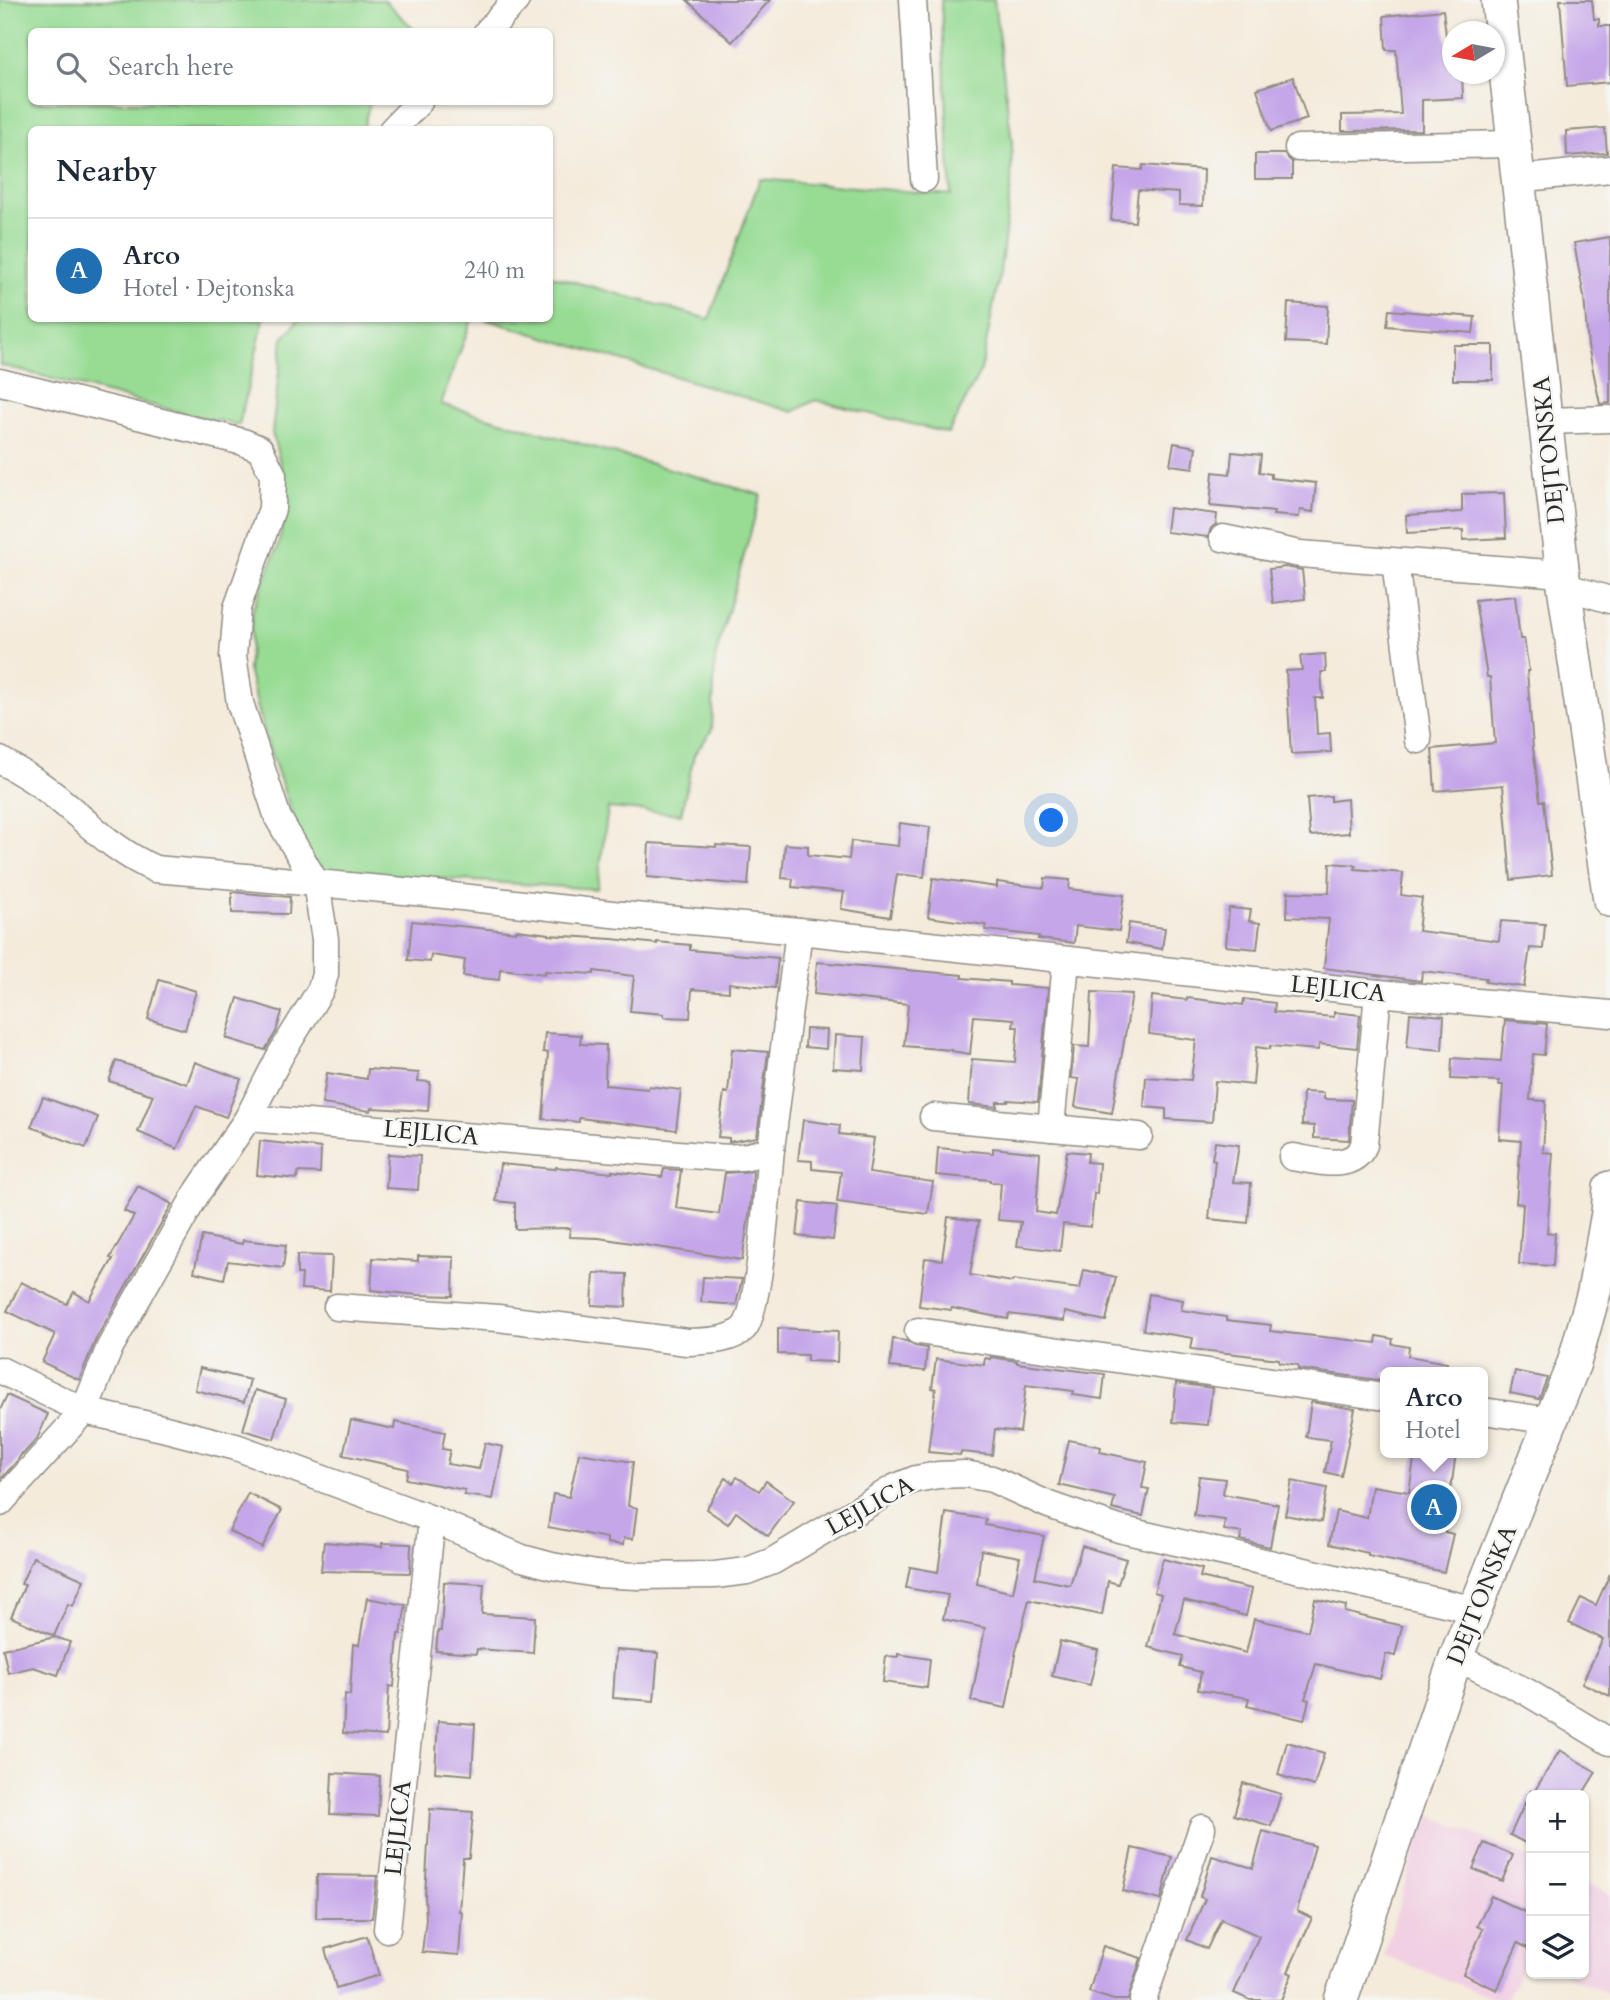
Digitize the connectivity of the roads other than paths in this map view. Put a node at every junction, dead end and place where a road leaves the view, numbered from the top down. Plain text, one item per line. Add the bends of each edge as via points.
1 (516, 0) edge
2 (913, 0) edge
3 (1498, 0) edge
4 (491, 28) edge
5 (416, 105) edge
6 (396, 126) edge
7 (1513, 144) junction
8 (1298, 148) dead end
9 (1610, 169) edge
10 (924, 179) dead end
11 (1517, 179) junction
12 (0, 383) edge
13 (1610, 419) edge
14 (1546, 421) junction
15 (1223, 538) dead end
16 (1395, 562) junction
17 (1563, 580) junction
18 (1610, 600) edge
19 (1418, 740) dead end
20 (0, 760) edge
21 (316, 883) junction
22 (1610, 894) edge
23 (1610, 900) edge
24 (799, 931) junction
25 (1066, 961) junction
26 (1378, 993) junction
27 (1610, 1014) edge
28 (933, 1117) dead end
29 (248, 1118) junction
30 (1051, 1128) junction
31 (1139, 1136) dead end
32 (771, 1149) junction
33 (1292, 1157) dead end
34 (1610, 1188) edge
35 (337, 1307) dead end
36 (918, 1331) dead end
37 (0, 1370) edge
38 (1380, 1395) edge
39 (84, 1412) junction
40 (1488, 1412) edge
41 (1552, 1421) junction
42 (0, 1503) edge
43 (432, 1519) junction
44 (1476, 1610) junction
45 (1456, 1657) junction
46 (1610, 1742) edge
47 (1202, 1828) dead end
48 (387, 1929) dead end
49 (1143, 2000) edge
50 (1341, 2000) edge

1 - 4 street
2 - 10 street
3 - 7 main road, DEJTONSKA
5 - 6 street
7 - 8 street
7 - 11 main road, DEJTONSKA
9 - 11 street
11 - 14 main road, DEJTONSKA
12 - 21 street via 260,449 274,475 272,509 237,608 233,656 240,703 278,818
13 - 14 street
14 - 17 main road, DEJTONSKA
15 - 16 street via 1300,554
16 - 17 street
16 - 19 street
17 - 18 street
17 - 22 main road, DEJTONSKA
20 - 21 street, LEJLICA via 45,788 115,848 155,869
21 - 24 street, LEJLICA
21 - 29 street via 325,939 323,982
22 - 23 main road, DEJTONSKA
24 - 25 street, LEJLICA
24 - 32 street
25 - 26 street, LEJLICA
25 - 30 street
26 - 27 street, LEJLICA
26 - 33 street via 1362,1150 1351,1160 1334,1163
28 - 30 street
29 - 32 street, LEJLICA via 734,1159
29 - 39 street via 197,1193 110,1347
30 - 31 street
32 - 35 street via 750,1316 734,1335 687,1342 498,1318
34 - 41 main road, DEJTONSKA via 1594,1292
36 - 38 street
37 - 39 street, LEJLICA
39 - 42 street
39 - 43 street, LEJLICA via 236,1447
40 - 41 street
41 - 44 main road, DEJTONSKA
43 - 44 street, LEJLICA via 552,1566 637,1576 732,1574 773,1561 916,1479 965,1474 992,1479 1119,1529
43 - 48 street, LEJLICA
44 - 45 main road, DEJTONSKA
45 - 46 street via 1527,1692
45 - 50 main road, DEJTONSKA
47 - 49 street

